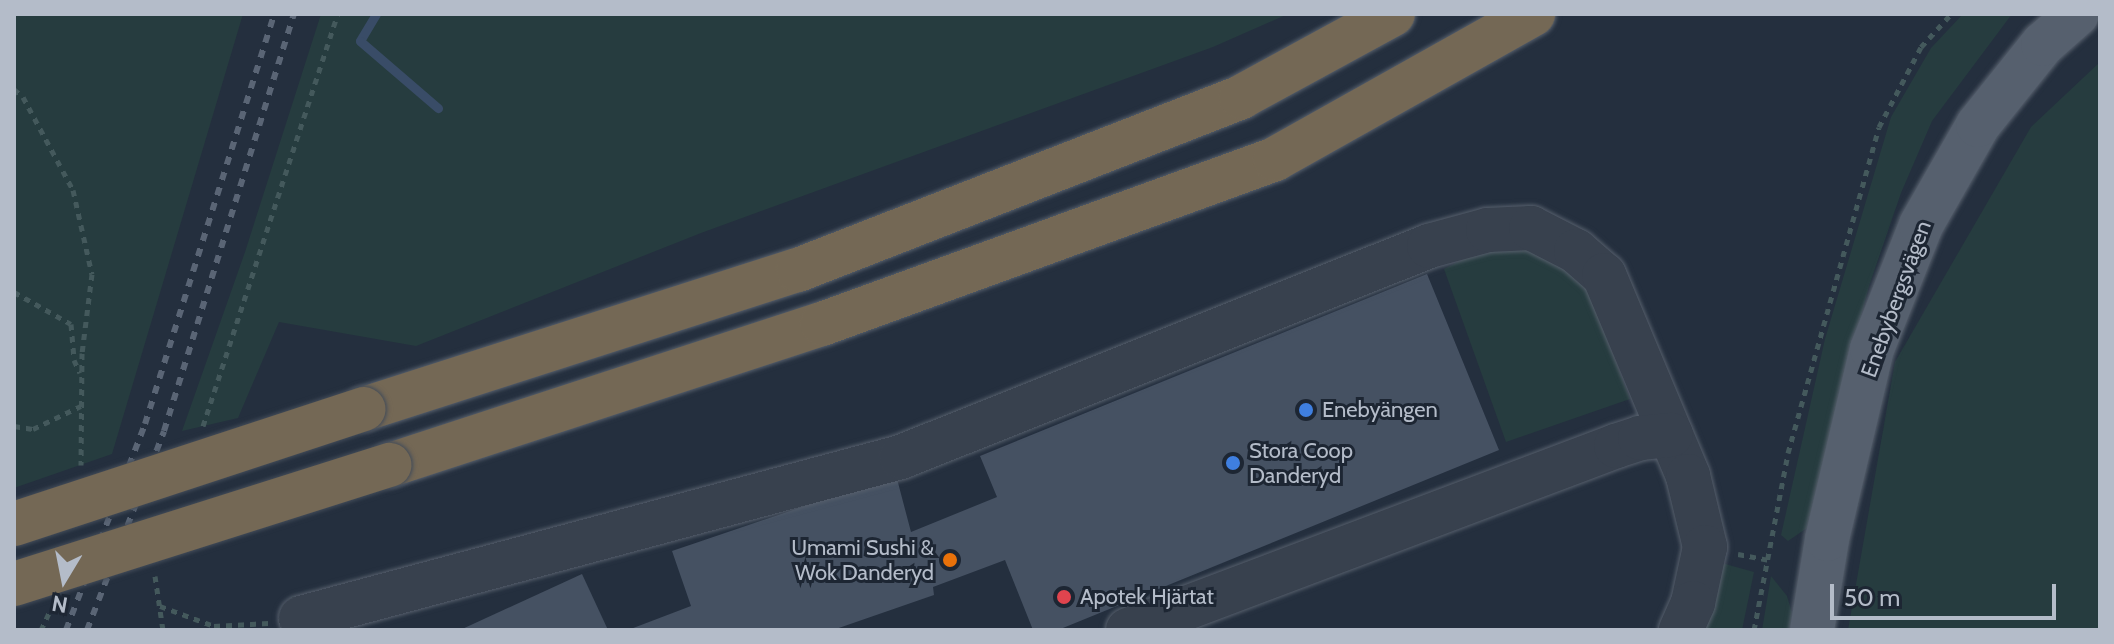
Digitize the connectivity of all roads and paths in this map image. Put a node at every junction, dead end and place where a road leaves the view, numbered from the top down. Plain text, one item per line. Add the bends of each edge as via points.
1 (338, 14) edge
2 (1393, 14) edge
3 (1533, 14) edge
4 (1951, 14) edge
5 (2077, 14) edge
6 (14, 89) edge
7 (14, 292) edge
8 (81, 378) junction
9 (81, 406) junction
10 (14, 426) edge
11 (202, 428) dead end
12 (1671, 435) junction
13 (81, 467) dead end
14 (14, 524) edge
15 (1705, 547) junction
16 (1768, 560) junction
17 (154, 573) dead end
18 (33, 592) edge
19 (160, 606) junction
20 (301, 618) joint
21 (41, 630) edge
22 (163, 630) edge
23 (1128, 630) edge
24 (1681, 630) edge
25 (1754, 630) edge
26 (1812, 630) edge

1 - 11 path
2 - 14 highway, bridge via 1241,97 798,270
3 - 18 highway, bridge via 1275,159 822,324 390,465
4 - 16 path via 1921,47 1879,127 1788,453
5 - 26 main road, Enebybergsvägen via 2043,44 1978,125 1921,225 1872,349 1827,539
6 - 8 path via 73,190 92,274
7 - 8 path via 71,324
8 - 9 path
9 - 10 path via 33,429
9 - 13 path
12 - 15 lane via 1688,476
12 - 20 lane via 1604,275 1576,251 1531,228 1488,230 1429,246 901,457
12 - 23 lane via 1628,442
15 - 16 path
15 - 24 lane via 1693,603
16 - 25 path
17 - 19 path
18 - 21 path
19 - 20 path via 214,626
19 - 22 path

